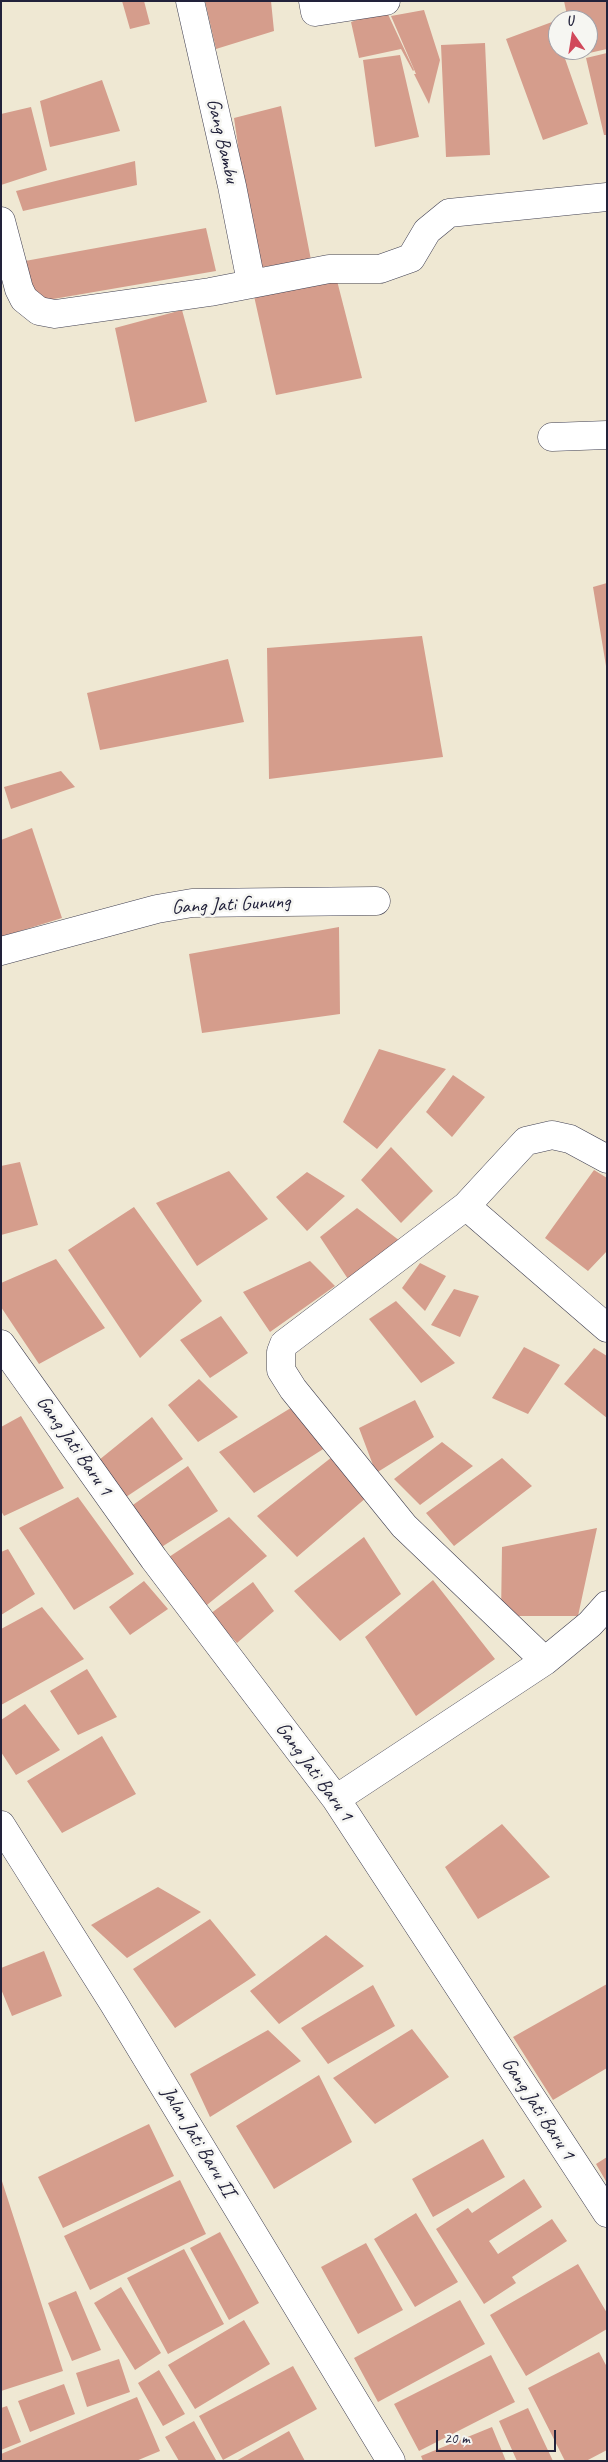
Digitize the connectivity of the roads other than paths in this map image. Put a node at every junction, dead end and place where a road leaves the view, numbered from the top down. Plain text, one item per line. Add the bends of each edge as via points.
1 (190, 1) edge
2 (313, 1) edge
3 (386, 1) edge
4 (607, 197) edge
5 (1, 221) edge
6 (251, 282) junction
7 (607, 435) edge
8 (552, 437) dead end
9 (376, 901) dead end
10 (1, 951) edge
11 (607, 1159) edge
12 (466, 1206) junction
13 (607, 1328) edge
14 (1, 1344) edge
15 (607, 1604) edge
16 (546, 1661) junction
17 (336, 1800) junction
18 (1, 1825) edge
19 (607, 2213) edge
20 (391, 2461) edge

1 - 6 street, Gang Bambu
2 - 3 street via 315,12
4 - 6 street via 449,213 427,230 411,258 380,269 329,269
5 - 6 street via 19,289 39,311 55,314 210,292
7 - 8 street
9 - 10 street, Gang Jati Gunung via 192,903 148,911
11 - 12 street via 570,1139 552,1135 536,1138 526,1142
12 - 13 street
12 - 16 street via 284,1344 280,1363 293,1389 404,1526
14 - 17 street, Gang Jati Baru 1 via 154,1558
15 - 16 street via 590,1624
16 - 17 street
17 - 19 street, Gang Jati Baru 1
18 - 20 street, Jalan Jati Baru II via 114,2004

